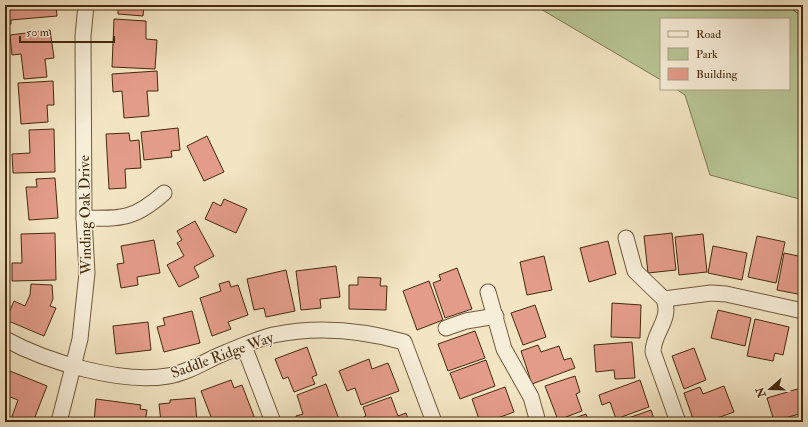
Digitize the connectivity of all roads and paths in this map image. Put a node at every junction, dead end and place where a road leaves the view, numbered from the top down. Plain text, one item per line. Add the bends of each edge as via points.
1 (86, 5) edge
2 (800, 5) edge
3 (803, 8) edge
4 (164, 194) dead end
5 (84, 218) junction
6 (626, 238) dead end
7 (488, 292) dead end
8 (664, 299) junction
9 (803, 311) edge
10 (496, 316) junction
11 (446, 328) dead end
12 (5, 339) edge
13 (244, 346) junction
14 (74, 366) junction
15 (60, 422) edge
16 (273, 422) edge
17 (434, 422) edge
18 (538, 422) edge
19 (678, 422) edge

1 - 5 street, Winding Oak Drive via 83,36
2 - 3 street
4 - 5 street via 147,209 132,216 113,219
5 - 14 street, Winding Oak Drive via 87,273 83,318
6 - 8 street via 635,270
7 - 10 street
8 - 9 street via 711,293 726,294
8 - 19 street via 666,319 653,344
10 - 11 street via 466,321
10 - 18 street via 504,349 531,397
12 - 14 street, Saddle Ridge Way
13 - 14 street, Saddle Ridge Way via 169,376 122,376
13 - 16 street
13 - 17 street, Saddle Ridge Way via 271,336 316,330 380,335 404,342
14 - 15 street, Winding Oak Drive

